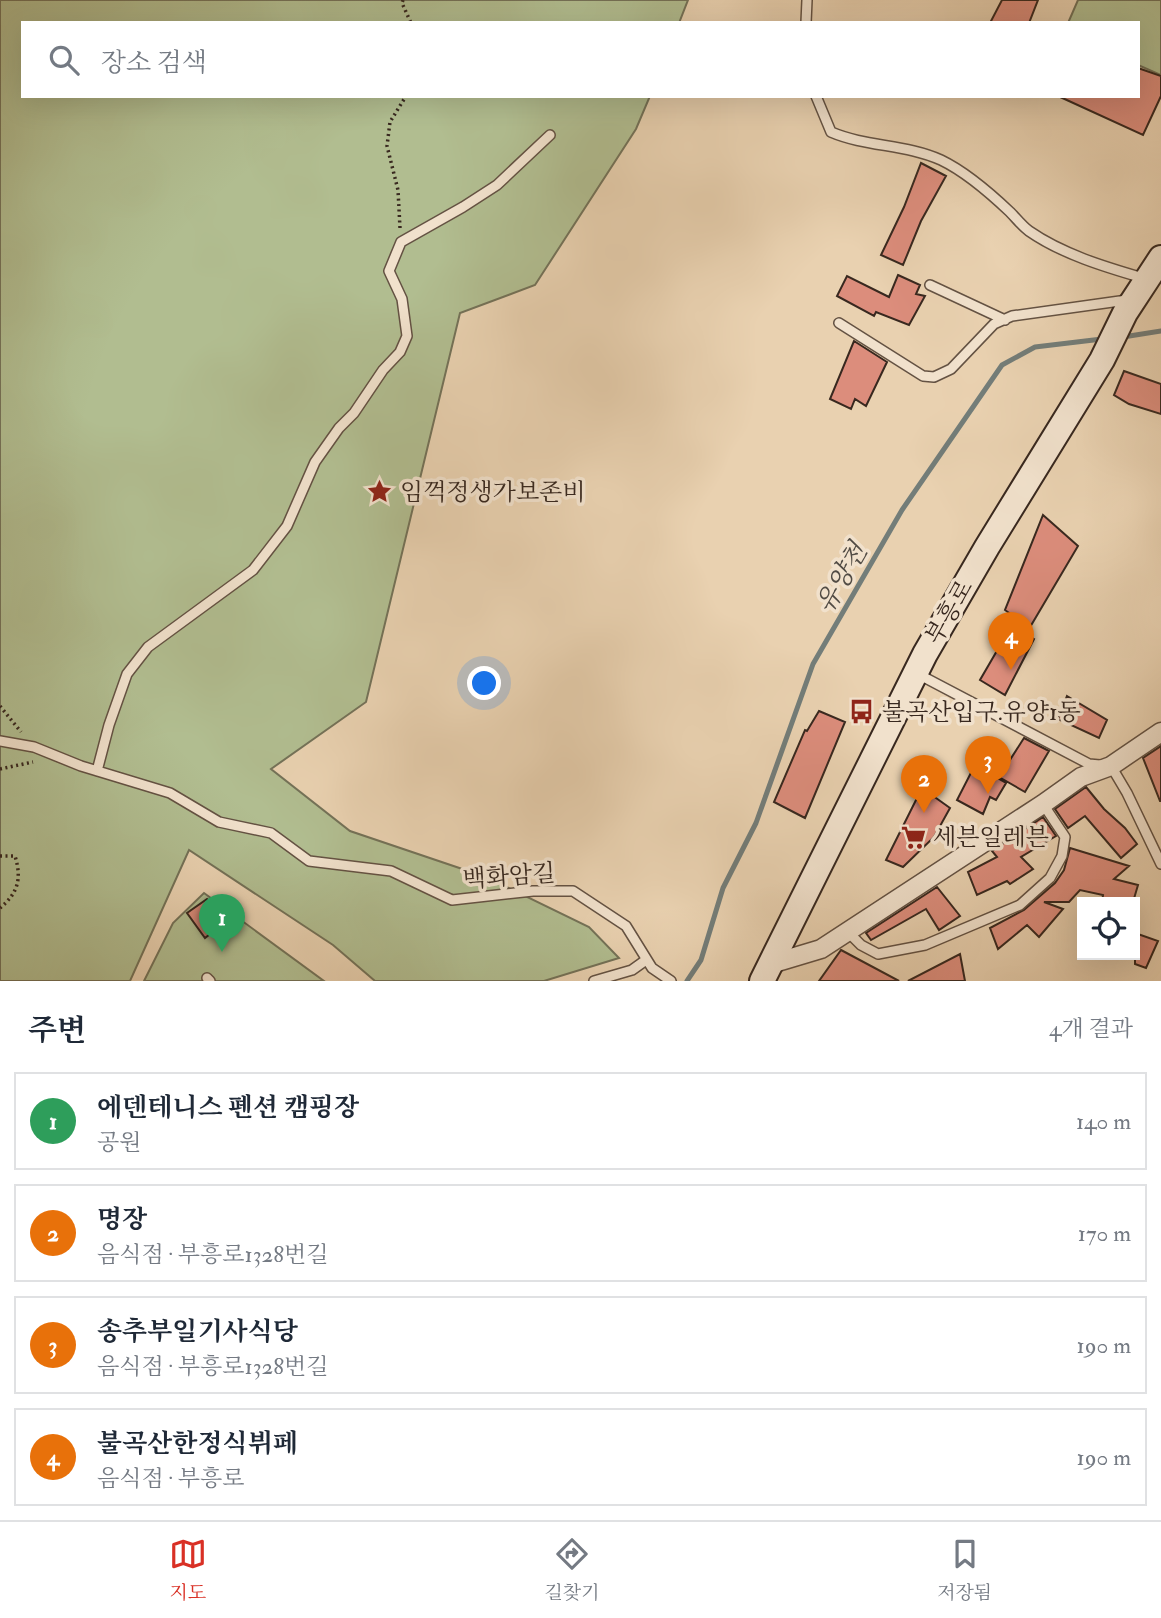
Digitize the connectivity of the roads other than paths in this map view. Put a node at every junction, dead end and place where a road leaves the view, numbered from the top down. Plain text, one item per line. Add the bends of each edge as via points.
1 (807, 0) edge
2 (806, 21) edge
3 (817, 98) edge
4 (551, 135) dead end
5 (1161, 258) edge
6 (930, 285) dead end
7 (1136, 297) junction
8 (1004, 320) junction
9 (839, 323) dead end
10 (915, 672) junction
11 (1161, 732) edge
12 (0, 741) edge
13 (1111, 766) junction
14 (97, 771) junction
15 (1043, 804) junction
16 (1161, 864) edge
17 (848, 932) junction
18 (646, 960) junction
19 (766, 972) edge
20 (594, 981) edge
21 (671, 981) edge

1 - 2 lane
3 - 7 lane via 831,132 940,160 976,183 1028,231 1086,261 1113,267
4 - 14 lane via 496,185 401,242 389,271 402,299 407,336 400,352 354,414 338,428 315,463 287,526 259,564 148,647 127,674
5 - 7 main road, 부흥로
6 - 8 lane
7 - 8 lane
7 - 10 main road, 부흥로
8 - 9 lane via 994,324 951,369 934,377 923,376
10 - 13 lane via 1089,764
10 - 19 main road, 부흥로
11 - 13 street
12 - 14 lane, 백화암길 via 34,747
13 - 15 street via 1081,777
13 - 16 lane
14 - 18 lane, 백화암길 via 170,793 219,822 271,834 309,861 391,871 452,900 573,891 626,926
15 - 17 street
15 - 17 lane via 1065,837 1062,856 1050,878 1020,905 925,945 878,954
17 - 19 street
18 - 20 lane via 632,970
18 - 21 lane, 백화암길

